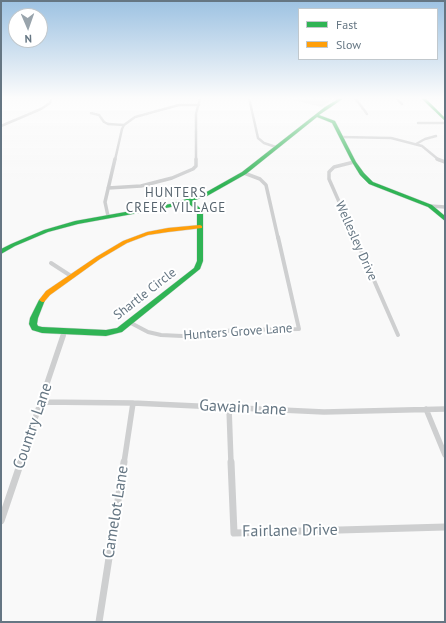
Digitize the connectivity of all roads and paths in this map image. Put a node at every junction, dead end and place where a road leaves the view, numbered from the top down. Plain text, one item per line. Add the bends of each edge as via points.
1 (123, 127) edge
2 (196, 127) edge
3 (256, 127) edge
4 (303, 127) edge
5 (336, 127) edge
6 (436, 136) dead end
7 (341, 137) junction
8 (416, 144) junction
9 (276, 147) junction
10 (354, 162) junction
11 (445, 162) edge
12 (244, 173) junction
13 (108, 188) junction
14 (188, 200) junction
15 (430, 206) junction
16 (445, 207) edge
17 (108, 216) junction
18 (445, 219) edge
19 (200, 227) junction
20 (1, 252) edge
21 (52, 263) dead end
22 (71, 276) junction
23 (129, 322) junction
24 (65, 331) junction
25 (398, 335) dead end
26 (41, 402) junction
27 (133, 403) junction
28 (229, 408) junction
29 (426, 409) junction
30 (445, 409) edge
31 (445, 455) edge
32 (1, 521) edge
33 (445, 527) edge
34 (99, 622) edge

1 - 13 street
2 - 13 street via 196,166 193,169 164,180 132,187
3 - 9 street via 258,138
4 - 9 street
5 - 7 street
6 - 8 street
7 - 8 street via 386,137
7 - 10 street
8 - 11 street
9 - 12 street
10 - 15 street via 371,183
10 - 25 street, Wellesley Drive via 334,167 329,172 329,179
12 - 14 street via 218,189
12 - 23 street, Hunters Grove Lane via 260,179 266,185 299,329 234,330 182,336 148,332
13 - 17 street via 104,202
14 - 17 street
14 - 19 street, Shartle Circle via 200,213
15 - 16 street
15 - 18 street
17 - 20 street via 46,231
19 - 22 street, Shartle Circle via 148,234 125,242
19 - 23 street, Shartle Circle via 200,261 197,269
21 - 22 street
22 - 24 street, Shartle Circle via 41,301 33,324 35,328 42,330
23 - 24 street, Shartle Circle via 112,332
24 - 26 street, Country Lane
26 - 27 street, Gawain Lane
26 - 32 street, Country Lane
27 - 28 street, Gawain Lane
27 - 34 street, Camelot Lane
28 - 29 street, Gawain Lane via 324,412
28 - 33 street, Fairlane Drive via 234,533
29 - 30 street, Gawain Lane
29 - 31 street

